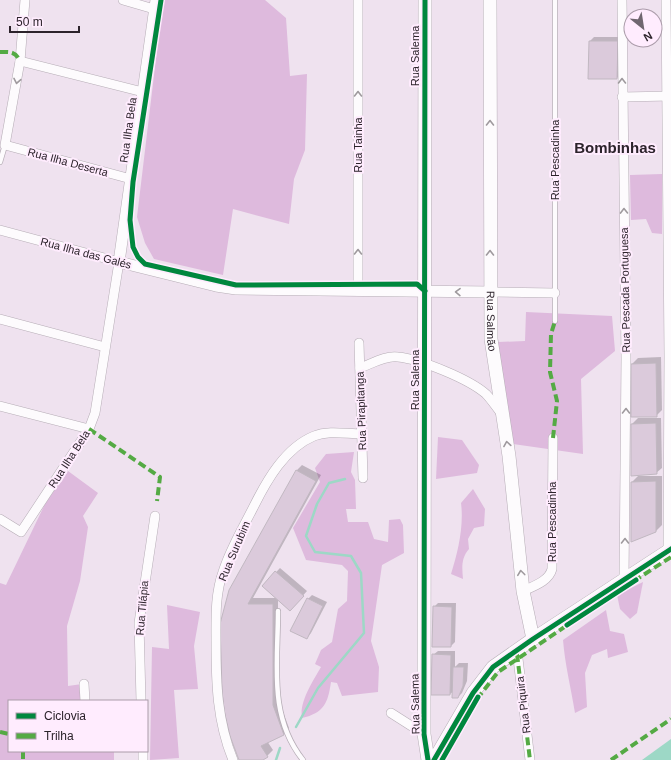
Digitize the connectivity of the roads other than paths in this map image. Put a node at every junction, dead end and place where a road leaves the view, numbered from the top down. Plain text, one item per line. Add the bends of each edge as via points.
1 (25, 0) edge
2 (123, 0) edge
3 (358, 0) edge
4 (425, 0) edge
5 (490, 0) edge
6 (555, 0) edge
7 (622, 0) edge
8 (666, 0) edge
9 (155, 5) edge
10 (20, 61) junction
11 (143, 92) junction
12 (669, 96) edge
13 (622, 97) junction
14 (5, 145) junction
15 (0, 162) edge
16 (131, 179) junction
17 (0, 230) edge
18 (119, 262) junction
19 (358, 291) junction
20 (425, 291) junction
21 (491, 292) junction
22 (555, 293) junction
23 (0, 319) edge
24 (555, 321) dead end
25 (359, 343) dead end
26 (106, 347) junction
27 (670, 356) edge
28 (426, 364) junction
29 (360, 368) junction
30 (0, 406) edge
31 (502, 414) junction
32 (89, 429) junction
33 (362, 434) junction
34 (553, 438) dead end
35 (363, 478) dead end
36 (155, 516) dead end
37 (0, 519) edge
38 (669, 550) edge
39 (624, 580) junction
40 (523, 591) junction
41 (278, 611) dead end
42 (533, 639) junction
43 (517, 650) junction
44 (84, 684) dead end
45 (85, 700) edge
46 (141, 700) edge
47 (391, 713) dead end
48 (424, 734) junction
49 (233, 760) edge
50 (302, 760) edge
51 (428, 760) edge
52 (434, 760) edge
53 (530, 760) edge

1 - 10 street
2 - 9 street
19 -> 3 street, Rua Tainha
4 - 20 main road, Rua Salema
21 -> 5 main road, Rua Salmão
6 - 22 lane, Rua Pescadinha
13 -> 7 street, Rua Pescada Portuguesa
8 - 12 street
9 - 11 street, Rua Ilha Bela
10 - 11 street
10 -> 14 street
11 - 16 street, Rua Ilha Bela
12 - 13 street
12 - 27 street
39 -> 13 street, Rua Pescada Portuguesa via 626,358
14 - 15 lane
14 - 16 street, Rua Ilha Deserta
16 - 18 street, Rua Ilha Bela
17 - 18 street, Rua Ilha das Galés
18 - 19 street, Rua Ilha das Galés via 236,289
18 - 26 street, Rua Ilha Bela
19 - 20 street, Rua Ilha das Galés
21 -> 20 street, Rua Ilha das Galés
20 - 28 main road, Rua Salema
21 - 22 street, Rua Ilha das Galés
21 - 31 main road, Rua Salmão via 490,339
22 - 24 lane, Rua Pescadinha
23 - 26 street
25 - 29 street, Rua Pirapitanga
26 - 32 street, Rua Ilha Bela via 95,413
27 - 38 street
28 - 29 street via 398,356
28 - 31 street via 478,388
28 - 48 main road, Rua Salema
29 - 33 street, Rua Pirapitanga
30 - 32 street
40 -> 31 main road, Rua Salmão via 509,456
32 - 37 street, Rua Ilha Bela via 21,532
33 - 35 street, Rua Pirapitanga
33 - 49 street, Rua Surubim via 327,433 306,441 283,460 264,487 227,562 219,586 216,612 216,689 222,727
34 - 40 street, Rua Pescadinha via 552,569 546,579
36 - 46 street, Rua Tilápia via 139,623
38 - 39 main road
39 - 42 main road
40 - 42 main road, Rua Salmão
41 - 50 lane via 277,697 284,728
42 - 43 main road
43 - 52 main road via 493,667 484,678
43 - 53 street, Rua Piquira
44 - 45 street
47 - 48 street
48 - 51 main road, Rua Salema

